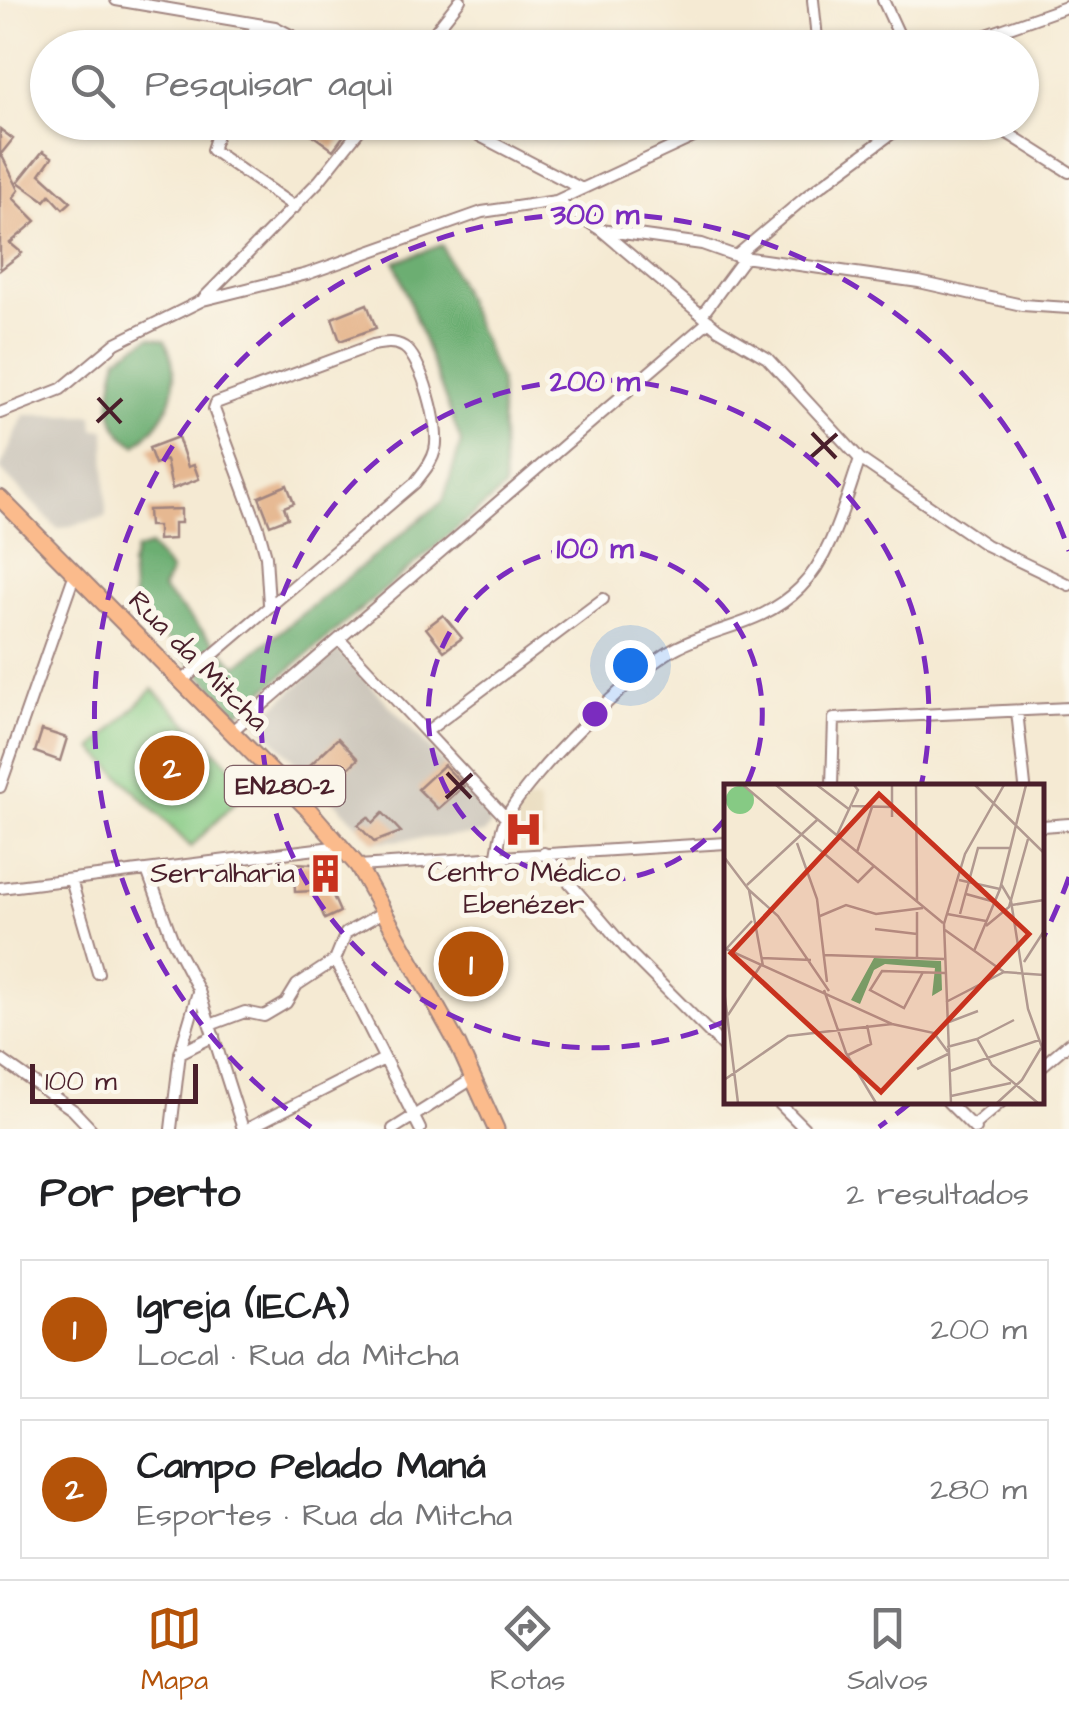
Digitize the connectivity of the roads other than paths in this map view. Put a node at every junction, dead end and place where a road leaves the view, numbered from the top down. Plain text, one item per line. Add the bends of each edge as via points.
1 (116, 0) edge
2 (460, 0) edge
3 (813, 0) edge
4 (883, 0) edge
5 (1069, 6) edge
6 (256, 24) junction
7 (254, 30) edge
8 (279, 30) edge
9 (436, 30) edge
10 (816, 30) edge
11 (896, 30) edge
12 (1001, 30) edge
13 (215, 140) edge
14 (351, 140) edge
15 (488, 140) edge
16 (687, 140) edge
17 (883, 140) edge
18 (1018, 140) edge
19 (1069, 172) edge
20 (582, 189) junction
21 (556, 201) junction
22 (295, 207) junction
23 (601, 230) junction
24 (740, 256) junction
25 (203, 300) junction
26 (1069, 308) edge
27 (705, 318) junction
28 (0, 413) edge
29 (860, 458) junction
30 (0, 498) edge
31 (75, 574) junction
32 (1069, 585) edge
33 (603, 599) dead end
34 (268, 604) junction
35 (340, 639) junction
36 (182, 681) junction
37 (1069, 708) edge
38 (1017, 711) junction
39 (232, 731) junction
40 (426, 732) junction
41 (832, 784) edge
42 (1025, 784) edge
43 (0, 787) edge
44 (506, 818) junction
45 (1069, 824) edge
46 (1044, 826) edge
47 (724, 843) edge
48 (342, 846) junction
49 (544, 853) junction
50 (496, 855) junction
51 (358, 866) junction
52 (147, 870) junction
53 (71, 880) junction
54 (0, 888) edge
55 (385, 911) junction
56 (335, 960) junction
57 (98, 973) dead end
58 (199, 991) junction
59 (212, 1030) junction
60 (1069, 1042) edge
61 (724, 1048) edge
62 (180, 1053) junction
63 (0, 1059) edge
64 (382, 1060) junction
65 (1046, 1062) edge
66 (474, 1078) junction
67 (780, 1104) edge
68 (950, 1104) edge
69 (999, 1104) edge
70 (414, 1116) junction
71 (974, 1128) edge
72 (91, 1129) edge
73 (171, 1129) edge
74 (245, 1129) edge
75 (392, 1129) edge
76 (420, 1129) edge
77 (496, 1129) edge
78 (805, 1129) edge

1 - 6 street
2 - 9 street
3 - 10 street
4 - 11 street
5 - 12 street
6 - 7 street
6 - 8 street
13 - 22 street via 212,150
14 - 22 street
15 - 20 street
16 - 20 street
17 - 24 street
18 - 19 street
20 - 21 street
21 - 23 street
21 - 25 street via 482,212 307,274
22 - 25 street
23 - 24 street
23 - 27 street
24 - 26 street
24 - 27 street
25 - 28 street via 116,343 60,389
27 - 29 street via 767,358
27 - 35 street
29 - 32 street via 986,544
29 - 44 street via 818,565 801,587 775,610 679,646 653,663 555,756
30 - 31 main road, Rua da Mitcha / EN280-2
31 - 36 main road, Rua da Mitcha / EN280-2
31 - 43 street
33 - 40 street
34 - 34 street via 266,556 216,403 373,345 406,348 437,426 430,464
34 - 36 street
35 - 39 street
35 - 40 street
36 - 39 main road, Rua da Mitcha / EN280-2
37 - 38 street
38 - 41 street via 834,719
38 - 42 street
39 - 48 main road, Rua da Mitcha / EN280-2
40 - 44 street
44 - 50 street
45 - 46 street
47 - 49 street
48 - 51 main road, Rua da Mitcha / EN280-2
48 - 52 street
49 - 50 street
49 - 61 street
50 - 51 street
51 - 55 main road, Rua da Mitcha / EN280-2
52 - 53 street
52 - 58 street
53 - 54 street
53 - 57 street
55 - 56 street via 346,933
55 - 66 main road, Rua da Mitcha / EN280-2
56 - 59 street via 264,1016 245,1012
56 - 64 street
58 - 59 street
58 - 62 street
59 - 62 street
59 - 74 street
60 - 65 street
62 - 73 street
63 - 72 street
64 - 70 street
64 - 74 street
66 - 70 street
66 - 77 main road, Rua da Mitcha / EN280-2
67 - 78 street
68 - 71 street
69 - 71 street
70 - 75 street
70 - 76 street

